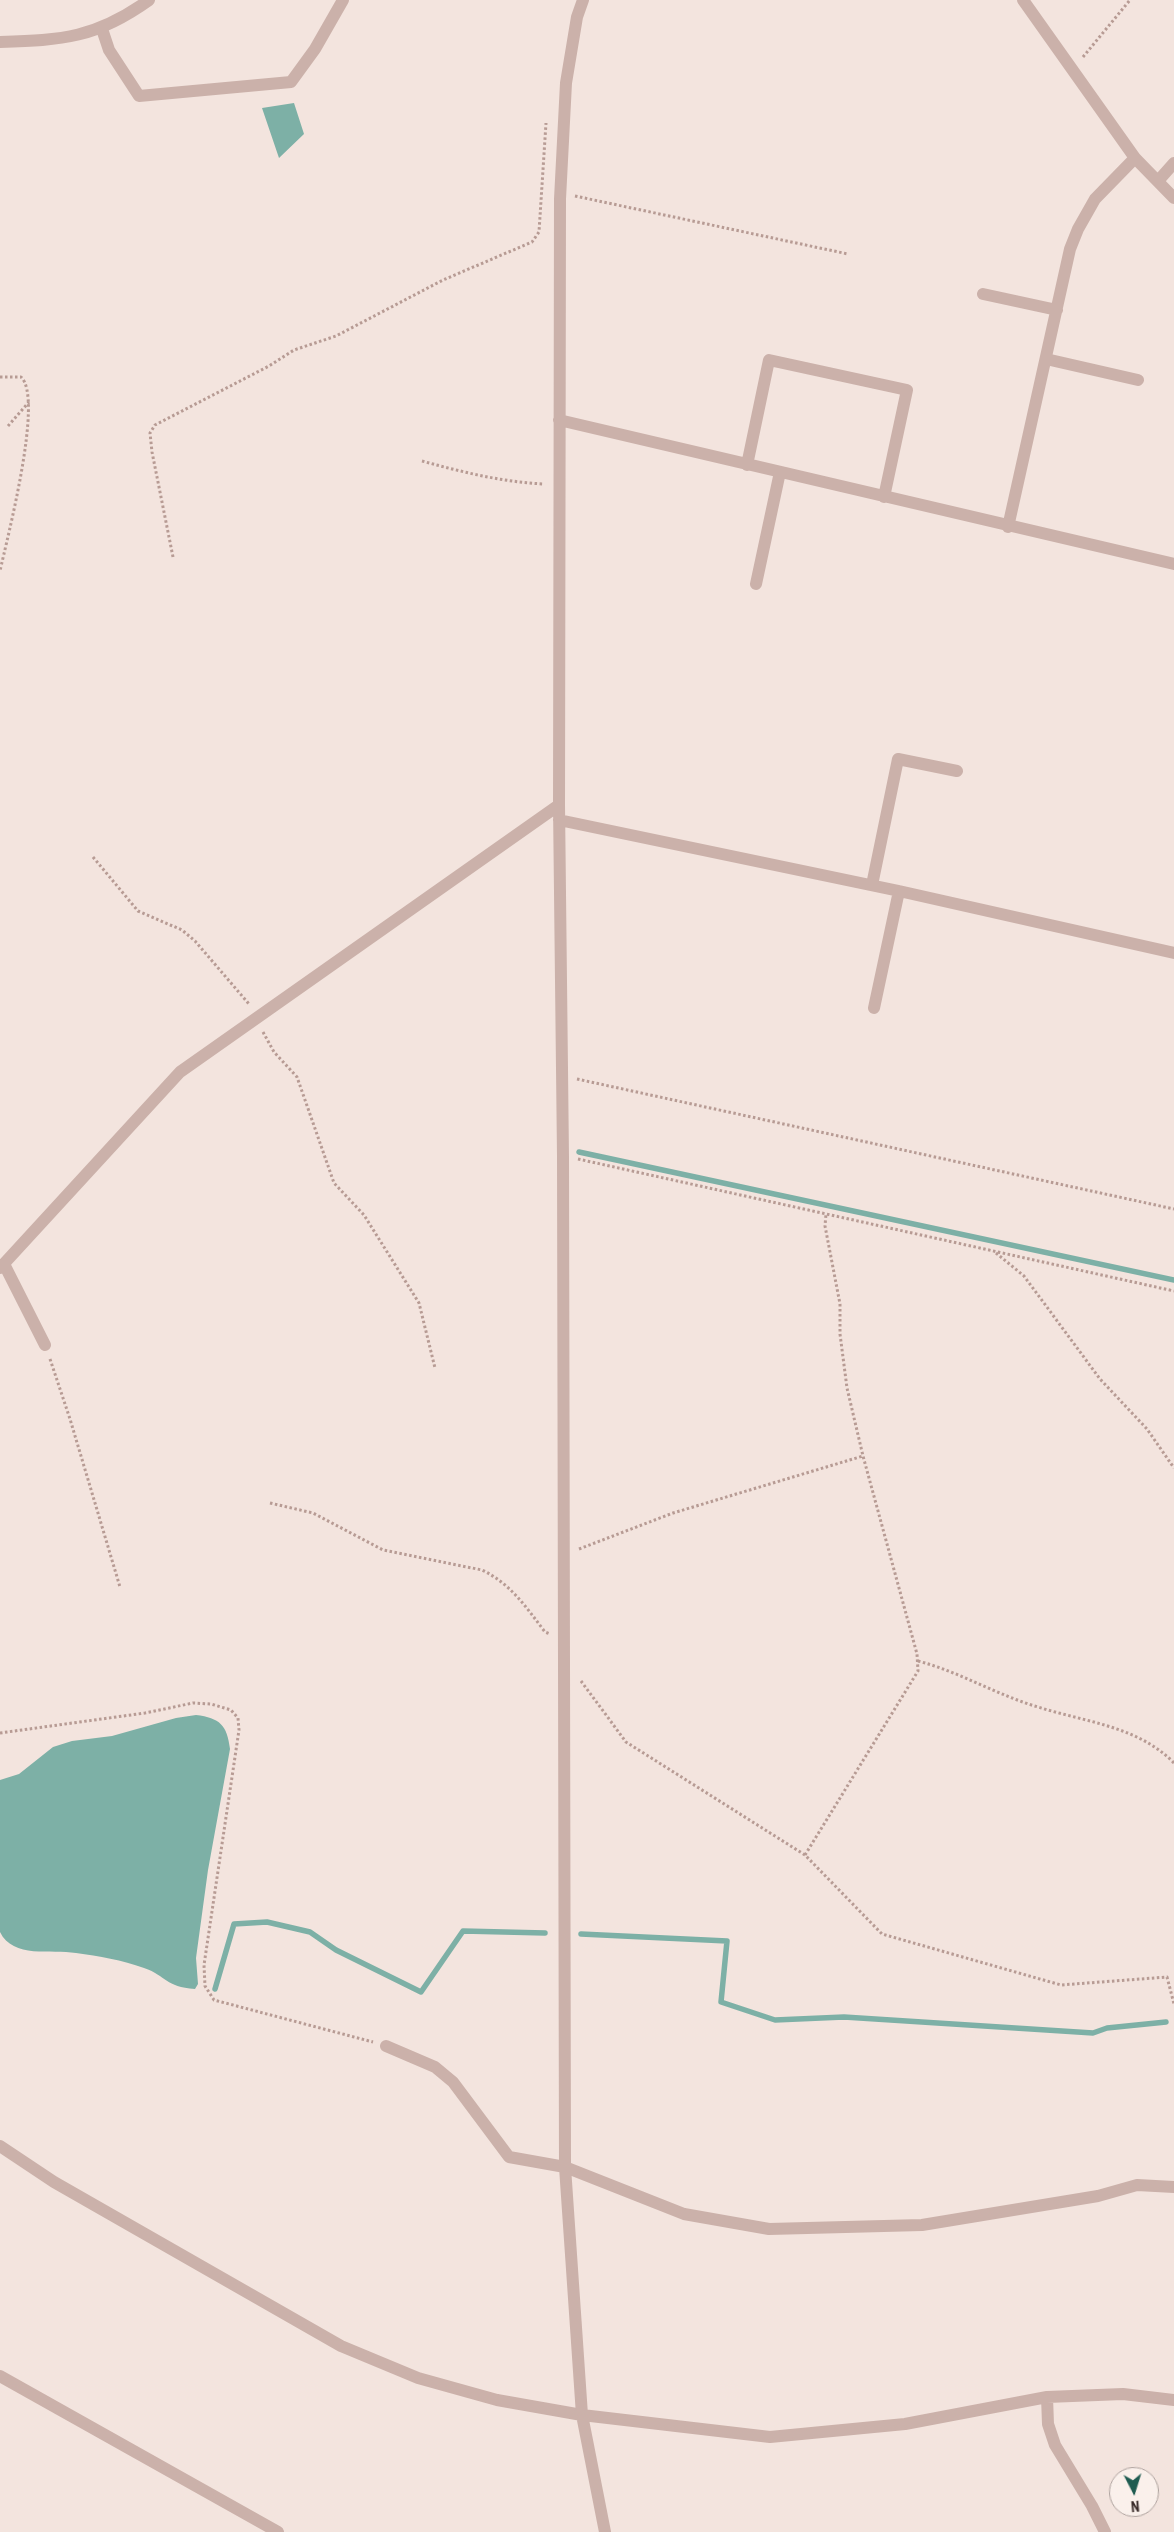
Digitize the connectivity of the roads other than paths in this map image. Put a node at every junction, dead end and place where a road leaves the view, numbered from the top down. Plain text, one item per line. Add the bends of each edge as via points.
1 (149, 0) edge
2 (342, 0) edge
3 (583, 0) edge
4 (1023, 0) edge
5 (102, 29) junction
6 (0, 42) edge
7 (1135, 158) junction
8 (1174, 163) edge
9 (1158, 182) junction
10 (1174, 198) edge
11 (983, 294) dead end
12 (1057, 310) junction
13 (1046, 359) junction
14 (1138, 380) dead end
15 (559, 420) junction
16 (747, 465) junction
17 (780, 472) junction
18 (884, 497) junction
19 (1008, 527) junction
20 (1174, 564) edge
21 (756, 584) dead end
22 (957, 771) dead end
23 (558, 805) junction
24 (559, 820) junction
25 (872, 886) junction
26 (899, 891) junction
27 (1174, 953) edge
28 (874, 1008) dead end
29 (2, 1266) edge
30 (45, 1345) road end
31 (386, 2046) road end
32 (0, 2146) edge
33 (565, 2168) junction
34 (1174, 2187) edge
35 (0, 2376) edge
36 (1047, 2397) junction
37 (1174, 2400) edge
38 (582, 2415) junction
39 (278, 2532) edge
40 (605, 2532) edge
41 (1104, 2532) edge

1 - 5 street
2 - 5 street via 315,49 291,82 138,96 109,50
3 - 15 street via 566,83 560,193
4 - 7 street
5 - 6 street via 57,40
7 - 9 street
7 - 12 street via 1095,200 1078,229 1070,249
8 - 9 street
9 - 10 street
11 - 12 street
12 - 13 street
13 - 14 street
13 - 19 street
15 - 16 street
15 - 23 street
16 - 17 street
16 - 18 street via 769,360 907,390
17 - 18 street
17 - 21 street
18 - 19 street
19 - 20 street
22 - 25 street via 898,759
23 - 24 street
23 - 29 street via 180,1072
24 - 25 street
24 - 33 street via 563,1156
25 - 26 street
26 - 27 street
26 - 28 street
29 - 30 street
31 - 33 street via 435,2067 453,2082 509,2157
32 - 38 street via 54,2182 342,2346 418,2378 497,2400
33 - 34 street via 684,2214 770,2228 922,2225 1098,2196 1137,2184
33 - 38 street
35 - 39 street
36 - 37 street via 1123,2394
36 - 38 street via 906,2424 770,2438
36 - 41 street via 1048,2424 1056,2445
38 - 40 street

